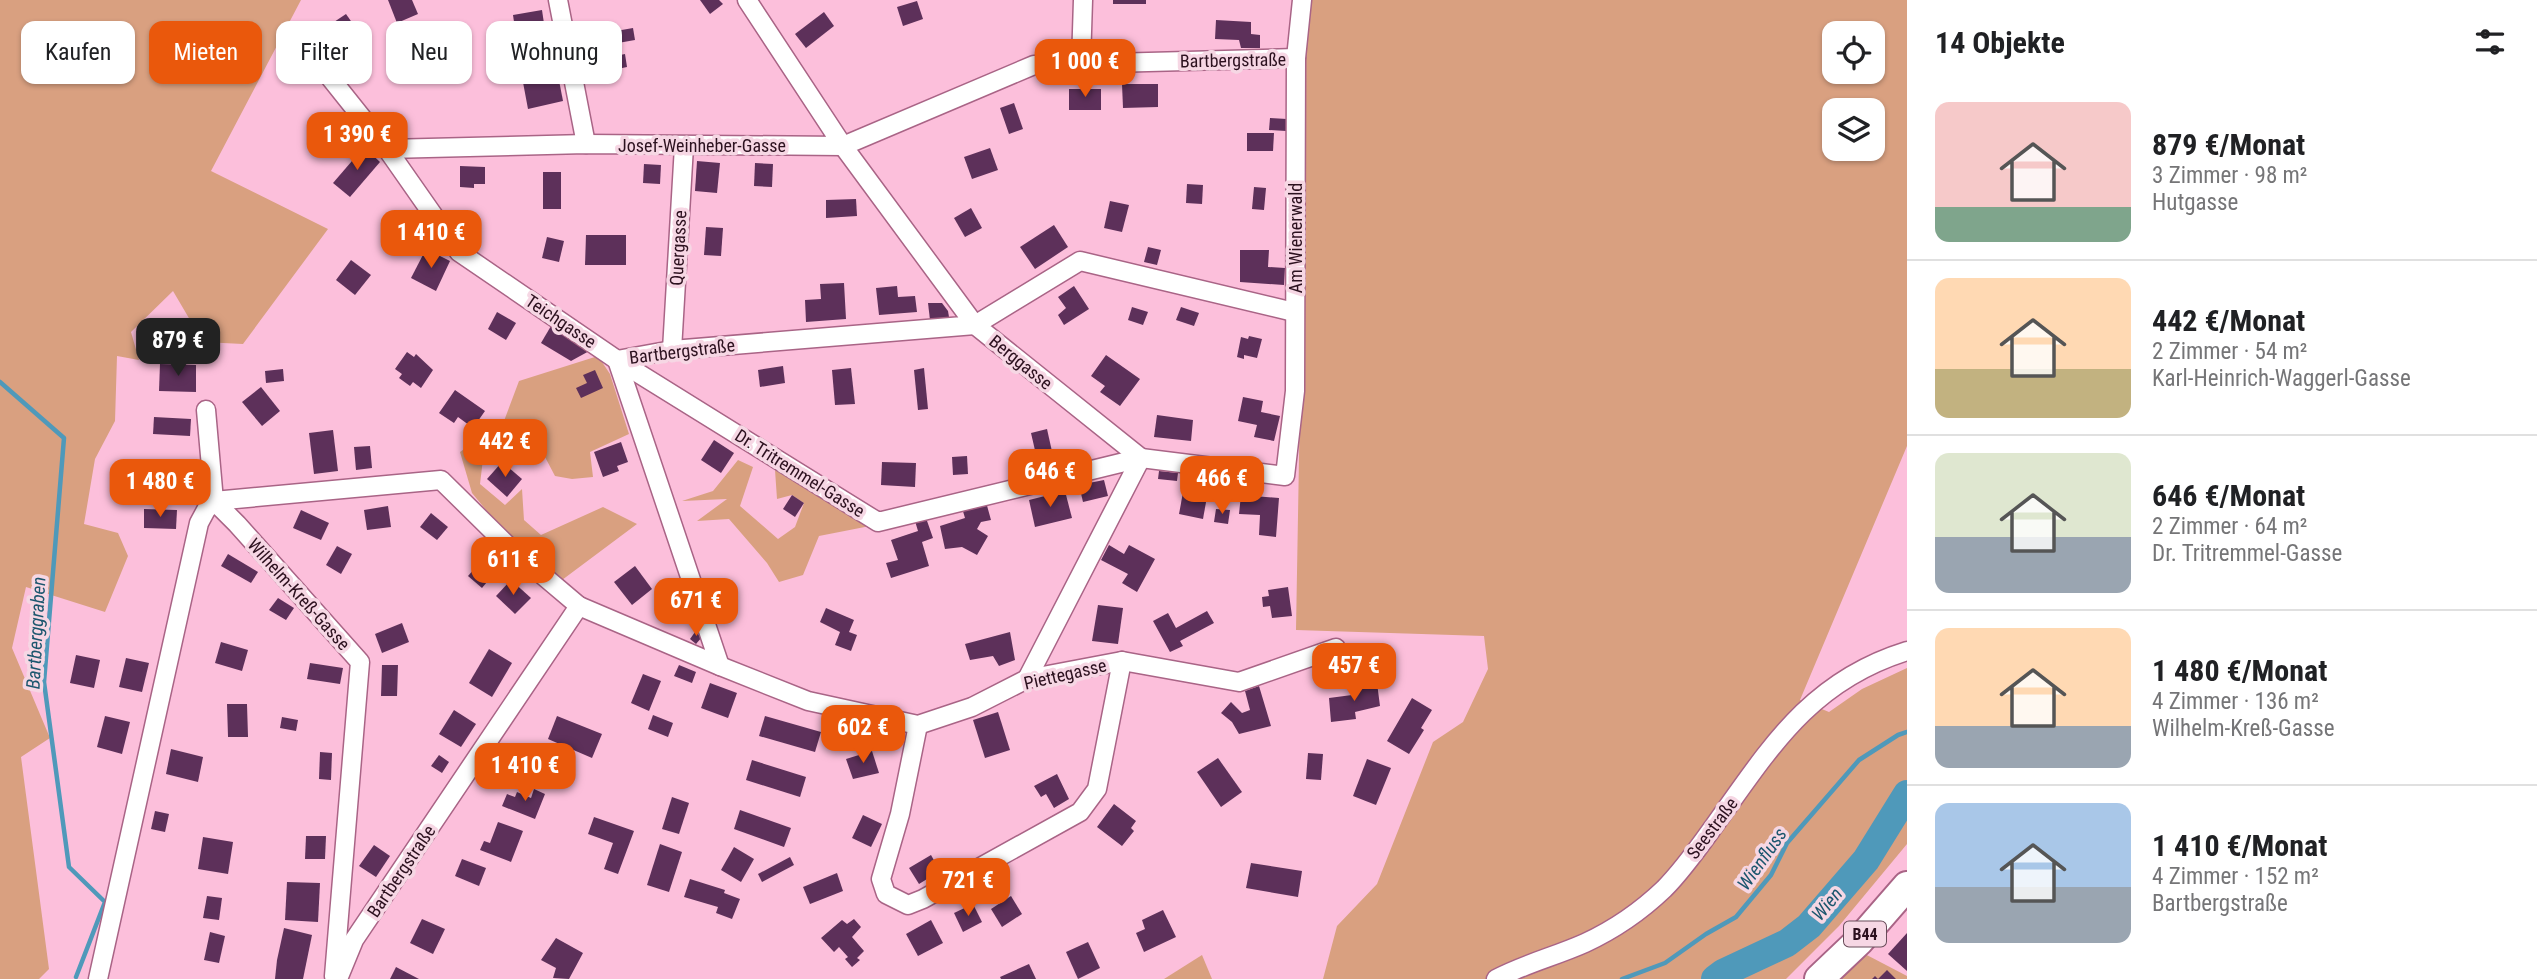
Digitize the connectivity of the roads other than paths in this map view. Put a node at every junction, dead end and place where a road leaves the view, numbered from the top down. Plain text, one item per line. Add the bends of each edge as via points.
1 (558, 0) edge
2 (747, 0) edge
3 (1083, 0) edge
4 (1302, 0) edge
5 (1296, 58) junction
6 (1081, 63) junction
7 (335, 84) edge
8 (586, 144) junction
9 (684, 146) junction
10 (843, 146) junction
11 (387, 149) junction
12 (1294, 312) junction
13 (975, 325) junction
14 (673, 350) junction
15 (618, 360) junction
16 (206, 410) dead end
17 (1141, 458) junction
18 (1285, 476) joint
19 (214, 501) junction
20 (579, 607) junction
21 (1336, 648) dead end
22 (1907, 651) edge
23 (1122, 661) junction
24 (720, 666) junction
25 (1027, 679) junction
26 (918, 724) junction
27 (1907, 886) edge
28 (98, 979) edge
29 (336, 979) edge
30 (1496, 979) edge
31 (1819, 979) edge

1 - 8 street
2 - 10 street
3 - 6 street
4 - 5 street, Am Wienerwald
5 - 6 street, Bartbergstraße
5 - 12 street, Am Wienerwald
6 - 10 street, Bartbergstraße via 1034,65
7 - 11 street, Teichgasse
8 - 9 street, Josef-Weinheber-Gasse
8 - 11 street, Josef-Weinheber-Gasse
9 - 10 street, Josef-Weinheber-Gasse
9 - 14 street, Quergasse
10 - 13 street
11 - 15 street, Teichgasse via 460,252
12 - 13 street, Berggasse via 1080,261
12 - 18 street, Am Wienerwald via 1295,391
13 - 14 street, Bartbergstraße
13 - 17 street, Berggasse
14 - 15 street, Bartbergstraße
15 - 17 street, Dr. Tritremmel-Gasse via 878,523
15 - 24 street, Bartbergstraße
16 - 19 street
17 - 18 street, Dr. Tritremmel-Gasse
17 - 25 street
19 - 20 street via 441,480
19 - 28 street via 199,523
19 - 29 street, Wilhelm-Kreß-Gasse via 360,662
20 - 24 street
20 - 29 street, Bartbergstraße via 354,940
21 - 23 street, Piettegasse via 1239,682
22 - 30 street, Seestraße via 1871,664 1829,688 1798,716 1692,856 1664,888 1628,918 1587,942
23 - 25 street, Piettegasse
23 - 26 street via 1097,789 1080,812 908,905 887,894 881,879
24 - 26 street, Piettegasse via 808,701
25 - 26 street, Piettegasse via 972,707
27 - 31 main road, B44

